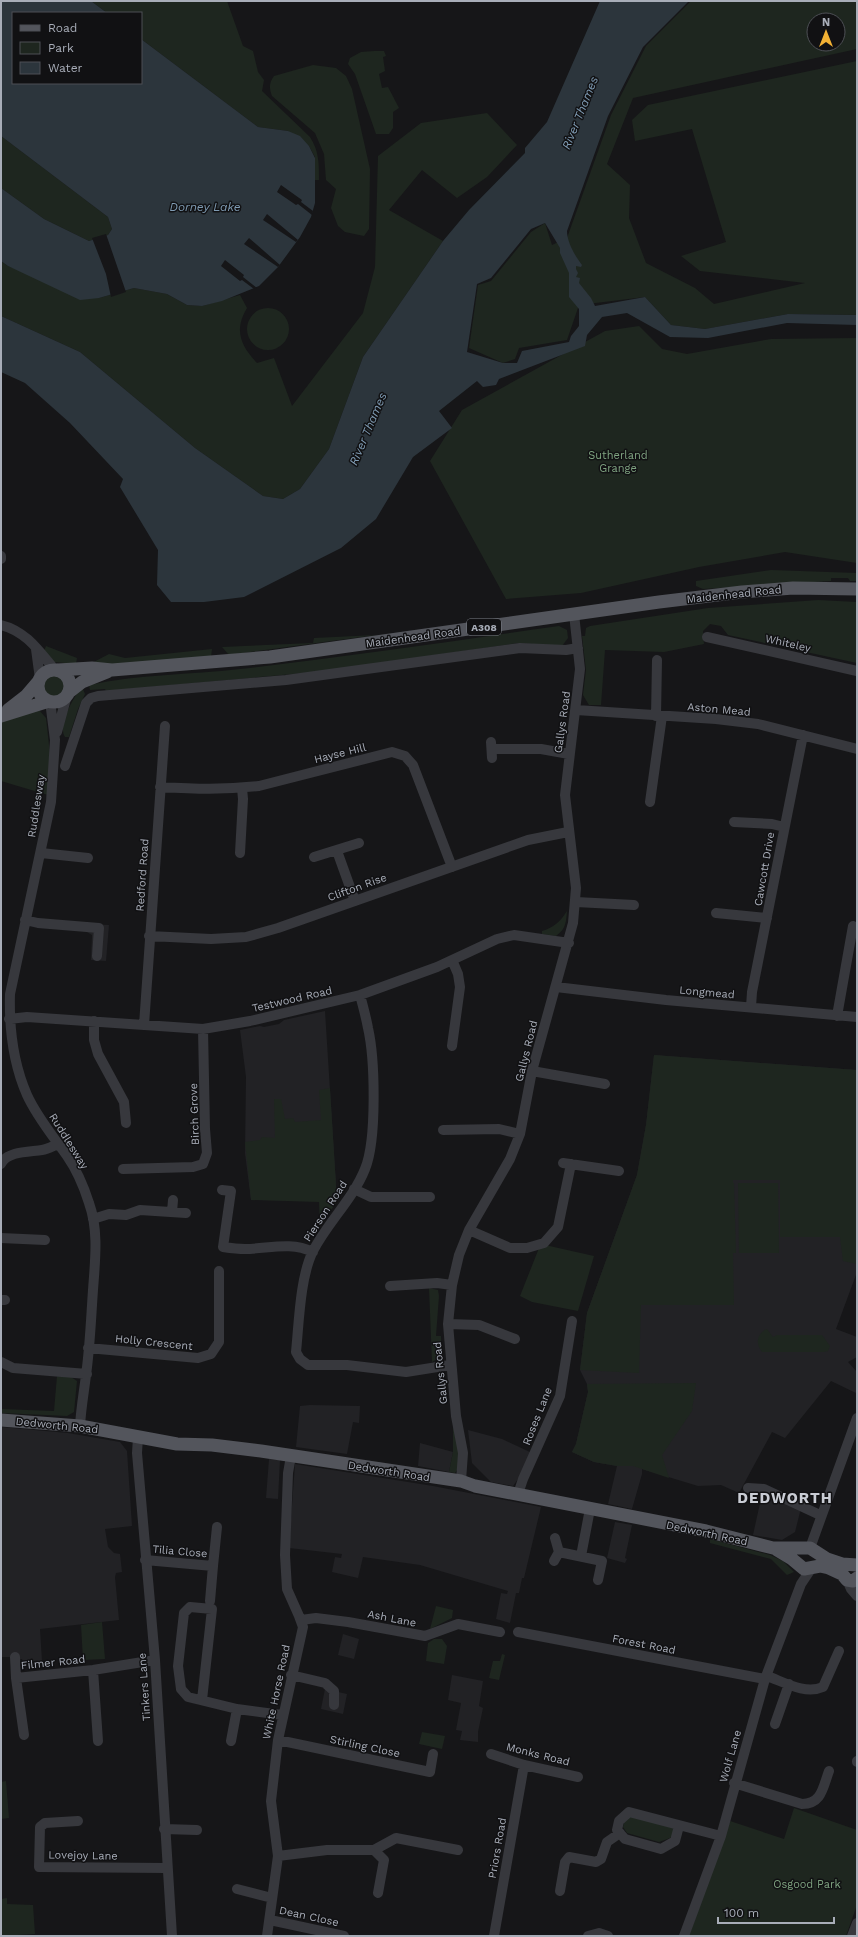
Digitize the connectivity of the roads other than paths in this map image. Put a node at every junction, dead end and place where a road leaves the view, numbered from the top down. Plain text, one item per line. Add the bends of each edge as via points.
1 (857, 589) edge
2 (574, 614) junction
3 (1, 625) edge
4 (712, 635) dead end
5 (35, 646) junction
6 (578, 648) junction
7 (657, 660) dead end
8 (56, 670) junction
9 (112, 670) junction
10 (857, 671) edge
11 (39, 680) junction
12 (68, 694) junction
13 (49, 701) junction
14 (576, 710) junction
15 (1, 715) edge
16 (659, 716) junction
17 (165, 726) dead end
18 (803, 735) junction
19 (55, 740) junction
20 (72, 742) junction
21 (857, 749) edge
22 (491, 750) dead end
23 (569, 754) junction
24 (65, 766) dead end
25 (160, 787) junction
26 (242, 788) junction
27 (650, 802) dead end
28 (734, 822) dead end
29 (784, 828) junction
30 (568, 832) junction
31 (359, 843) dead end
32 (243, 850) dead end
33 (337, 851) junction
34 (41, 852) junction
35 (314, 857) dead end
36 (82, 861) dead end
37 (452, 866) junction
38 (355, 901) junction
39 (576, 902) junction
40 (634, 905) dead end
41 (716, 913) dead end
42 (767, 918) junction
43 (26, 920) junction
44 (853, 926) edge
45 (149, 936) junction
46 (569, 943) junction
47 (96, 956) dead end
48 (452, 960) junction
49 (556, 987) junction
50 (360, 995) junction
51 (751, 1007) junction
52 (837, 1016) junction
53 (857, 1017) edge
54 (10, 1019) junction
55 (94, 1021) junction
56 (144, 1025) junction
57 (203, 1029) junction
58 (455, 1040) dead end
59 (532, 1071) junction
60 (605, 1085) dead end
61 (124, 1120) dead end
62 (443, 1130) dead end
63 (520, 1134) junction
64 (58, 1144) junction
65 (1, 1164) edge
66 (123, 1169) dead end
67 (619, 1171) dead end
68 (354, 1189) junction
69 (222, 1190) dead end
70 (430, 1197) dead end
71 (173, 1200) dead end
72 (172, 1212) junction
73 (186, 1213) dead end
74 (93, 1219) junction
75 (469, 1230) junction
76 (1, 1238) edge
77 (40, 1238) dead end
78 (313, 1252) junction
79 (217, 1276) dead end
80 (452, 1284) junction
81 (390, 1286) dead end
82 (572, 1321) dead end
83 (448, 1324) junction
84 (515, 1339) dead end
85 (88, 1348) junction
86 (1, 1362) edge
87 (450, 1365) junction
88 (86, 1374) junction
89 (857, 1418) edge
90 (1, 1420) edge
91 (80, 1426) junction
92 (138, 1437) junction
93 (291, 1456) junction
94 (461, 1481) junction
95 (748, 1488) dead end
96 (518, 1494) junction
97 (590, 1509) junction
98 (820, 1515) junction
99 (216, 1527) dead end
100 (555, 1538) dead end
101 (773, 1548) junction
102 (810, 1551) junction
103 (581, 1556) junction
104 (145, 1560) junction
105 (213, 1566) junction
106 (806, 1567) junction
107 (852, 1571) edge
108 (598, 1580) dead end
109 (857, 1595) edge
110 (210, 1600) dead end
111 (301, 1620) junction
112 (500, 1632) dead end
113 (518, 1632) dead end
114 (839, 1652) dead end
115 (15, 1657) dead end
116 (155, 1660) junction
117 (93, 1670) junction
118 (291, 1675) junction
119 (16, 1678) junction
120 (766, 1678) junction
121 (789, 1684) junction
122 (202, 1700) junction
123 (334, 1705) dead end
124 (237, 1709) junction
125 (282, 1715) junction
126 (774, 1724) dead end
127 (24, 1735) dead end
128 (278, 1740) junction
129 (98, 1741) dead end
130 (231, 1741) dead end
131 (434, 1754) dead end
132 (491, 1754) dead end
133 (524, 1765) junction
134 (829, 1771) dead end
135 (578, 1777) dead end
136 (734, 1783) junction
137 (78, 1822) dead end
138 (679, 1826) junction
139 (164, 1829) junction
140 (198, 1830) dead end
141 (620, 1833) junction
142 (721, 1836) junction
143 (374, 1850) junction
144 (458, 1850) dead end
145 (278, 1856) junction
146 (166, 1868) junction
147 (237, 1889) dead end
148 (560, 1891) dead end
149 (378, 1893) dead end
150 (272, 1898) junction
151 (270, 1920) junction
152 (172, 1936) edge
153 (267, 1936) edge
154 (344, 1936) edge
155 (494, 1936) edge
156 (588, 1936) edge
157 (608, 1936) edge
158 (684, 1936) edge

1 - 2 main road, Maidenhead Road / A308 via 793,588 742,592
2 - 6 street, Gallys Road
2 - 9 main road, Maidenhead Road / A308 via 248,660
3 - 5 street via 20,632
4 - 10 street, Whiteley
5 - 8 street
5 - 11 street
6 - 14 street, Gallys Road via 580,669
6 - 20 street via 515,648 286,680 98,696 86,703
7 - 16 street via 653,671
8 - 9 main road, Maidenhead Road / A308
8 - 11 main road via 46,672
8 - 12 main road via 69,679
9 - 12 main road, Maidenhead Road / A308 via 88,679
11 - 13 main road via 39,692
11 - 15 main road via 21,700
12 - 13 main road via 59,701
12 - 19 street, Ruddlesway
13 - 15 main road
13 - 19 street, Ruddlesway
14 - 16 street, Aston Mead
14 - 23 street, Gallys Road
16 - 18 street, Aston Mead via 758,724
16 - 27 street
17 - 25 street, Redford Road
18 - 21 street, Aston Mead
18 - 29 street, Cawcott Drive
19 - 20 street
19 - 34 street, Ruddlesway via 52,802
20 - 24 street
22 - 23 street via 541,749
23 - 30 street, Gallys Road via 565,794
25 - 26 street, Hayse Hill via 218,790
25 - 45 street, Redford Road
26 - 32 street
26 - 37 street, Hayse Hill via 260,786 392,752 405,756 413,765
28 - 29 street via 772,824
29 - 42 street, Cawcott Drive
30 - 37 street, Clifton Rise via 528,840
30 - 39 street, Gallys Road
31 - 33 street
33 - 35 street
33 - 38 street
34 - 36 street, Ruddlesway
34 - 43 street, Ruddlesway
37 - 38 street, Clifton Rise
38 - 45 street, Clifton Rise via 246,937 211,939
39 - 40 street
39 - 46 street, Gallys Road
41 - 42 street
42 - 51 street, Cawcott Drive
43 - 47 street via 38,923 74,922 99,928
43 - 54 street, Ruddlesway via 10,994
44 - 52 street
45 - 56 street, Redford Road
46 - 48 street, Testwood Road via 514,935
46 - 49 street, Gallys Road
48 - 50 street, Testwood Road
48 - 58 street via 460,987
49 - 51 street, Longmead
49 - 59 street, Gallys Road
50 - 57 street, Testwood Road via 250,1021
50 - 68 street, Pierson Road via 369,1029 372,1134 365,1168
51 - 52 street, Longmead
52 - 53 street, Longmead
54 - 55 street, Testwood Road via 27,1017
54 - 64 street, Ruddlesway via 12,1047 28,1096
55 - 56 street, Testwood Road
55 - 61 street via 94,1040 98,1054 124,1102
56 - 57 street, Testwood Road
57 - 66 street, Birch Grove via 207,1153 203,1164 192,1167
59 - 60 street
59 - 63 street, Gallys Road
62 - 63 street via 499,1129
63 - 75 street, Gallys Road via 510,1159
64 - 65 street via 12,1155
64 - 74 street, Ruddlesway via 76,1174 89,1202
67 - 75 street via 607,1172 567,1163 558,1226 544,1243 527,1248 510,1248
68 - 70 street via 371,1197
68 - 78 street, Pierson Road via 332,1219
69 - 78 street via 231,1190 223,1248 245,1245 289,1246 302,1247
71 - 72 street
72 - 73 street
72 - 74 street via 140,1210 126,1215 109,1214
74 - 85 street, Ruddlesway via 95,1265
75 - 80 street, Gallys Road via 459,1255
76 - 77 street
78 - 87 street, Pierson Road via 303,1289 296,1352 300,1359 308,1365 347,1365 406,1372
79 - 85 street, Holly Crescent via 219,1342 211,1354 198,1358
80 - 81 street
80 - 83 street, Gallys Road
82 - 96 street, Roses Lane via 560,1396
83 - 84 street via 479,1324
83 - 87 street, Gallys Road
85 - 88 street, Ruddlesway
86 - 88 street via 13,1368
87 - 94 street, Gallys Road via 463,1453
88 - 91 street, Ruddlesway
89 - 98 street
90 - 91 main road, Dedworth Road
91 - 92 main road, Dedworth Road
92 - 93 main road, Dedworth Road via 177,1444 212,1445
92 - 104 street, Tinkers Lane via 136,1453
93 - 94 main road, Dedworth Road
93 - 111 street, White Horse Road via 285,1555 287,1589
94 - 96 main road, Dedworth Road
95 - 98 street via 764,1489
96 - 97 main road, Dedworth Road
97 - 101 main road, Dedworth Road via 706,1531
97 - 103 street
98 - 102 street
99 - 105 street, Tilia Close
100 - 103 street via 557,1556
101 - 102 main road, Dedworth Road
101 - 106 main road, Dedworth Road
102 - 106 main road via 818,1561
102 - 106 main road via 797,1556
102 - 107 main road, Dedworth Road via 842,1564
103 - 108 street via 602,1561
104 - 105 street, Tilia Close
104 - 116 street, Tinkers Lane
105 - 110 street, Tilia Close
106 - 107 main road, Dedworth Road
106 - 120 street, Wolf Lane
107 - 109 street via 851,1590
111 - 112 street, Ash Lane via 316,1618 348,1622 425,1636 458,1624
111 - 118 street, White Horse Road via 302,1627
113 - 120 street, Forest Road
114 - 121 street, Forest Road via 823,1687 805,1690
115 - 119 street, Filmer Road
116 - 117 street, Filmer Road
116 - 139 street, Tinkers Lane
117 - 119 street, Filmer Road
117 - 129 street, Filmer Road
118 - 123 street via 325,1683 334,1691
118 - 125 street, White Horse Road
119 - 127 street, Filmer Road
120 - 121 street, Forest Road
120 - 136 street, Wolf Lane
121 - 126 street
122 - 122 street via 188,1697 181,1689 178,1666 184,1613 190,1607 212,1609
122 - 124 street
124 - 125 street
124 - 130 street
125 - 128 street, White Horse Road
128 - 131 street, Stirling Close via 430,1772
128 - 145 street, White Horse Road via 271,1801
132 - 133 street, Monks Road
133 - 135 street, Monks Road
133 - 155 street, Priors Road
134 - 136 street via 818,1799 811,1804 802,1804
136 - 142 street, Wolf Lane
137 - 146 street, Lovejoy Lane via 45,1823 40,1827 39,1867
138 - 141 street via 675,1841 661,1849 625,1839
138 - 141 street via 628,1812 619,1821 617,1830
138 - 142 street
139 - 140 street
139 - 146 street, Tinkers Lane
141 - 148 street via 607,1842 600,1859 596,1862 569,1857 565,1862
142 - 158 street, Wolf Lane
143 - 144 street via 396,1838
143 - 145 street via 327,1850
143 - 149 street via 384,1860
145 - 150 street, White Horse Road
146 - 152 street, Tinkers Lane
147 - 150 street
150 - 151 street, White Horse Road
151 - 153 street, White Horse Road
151 - 154 street, Dean Close
156 - 157 street via 599,1933

